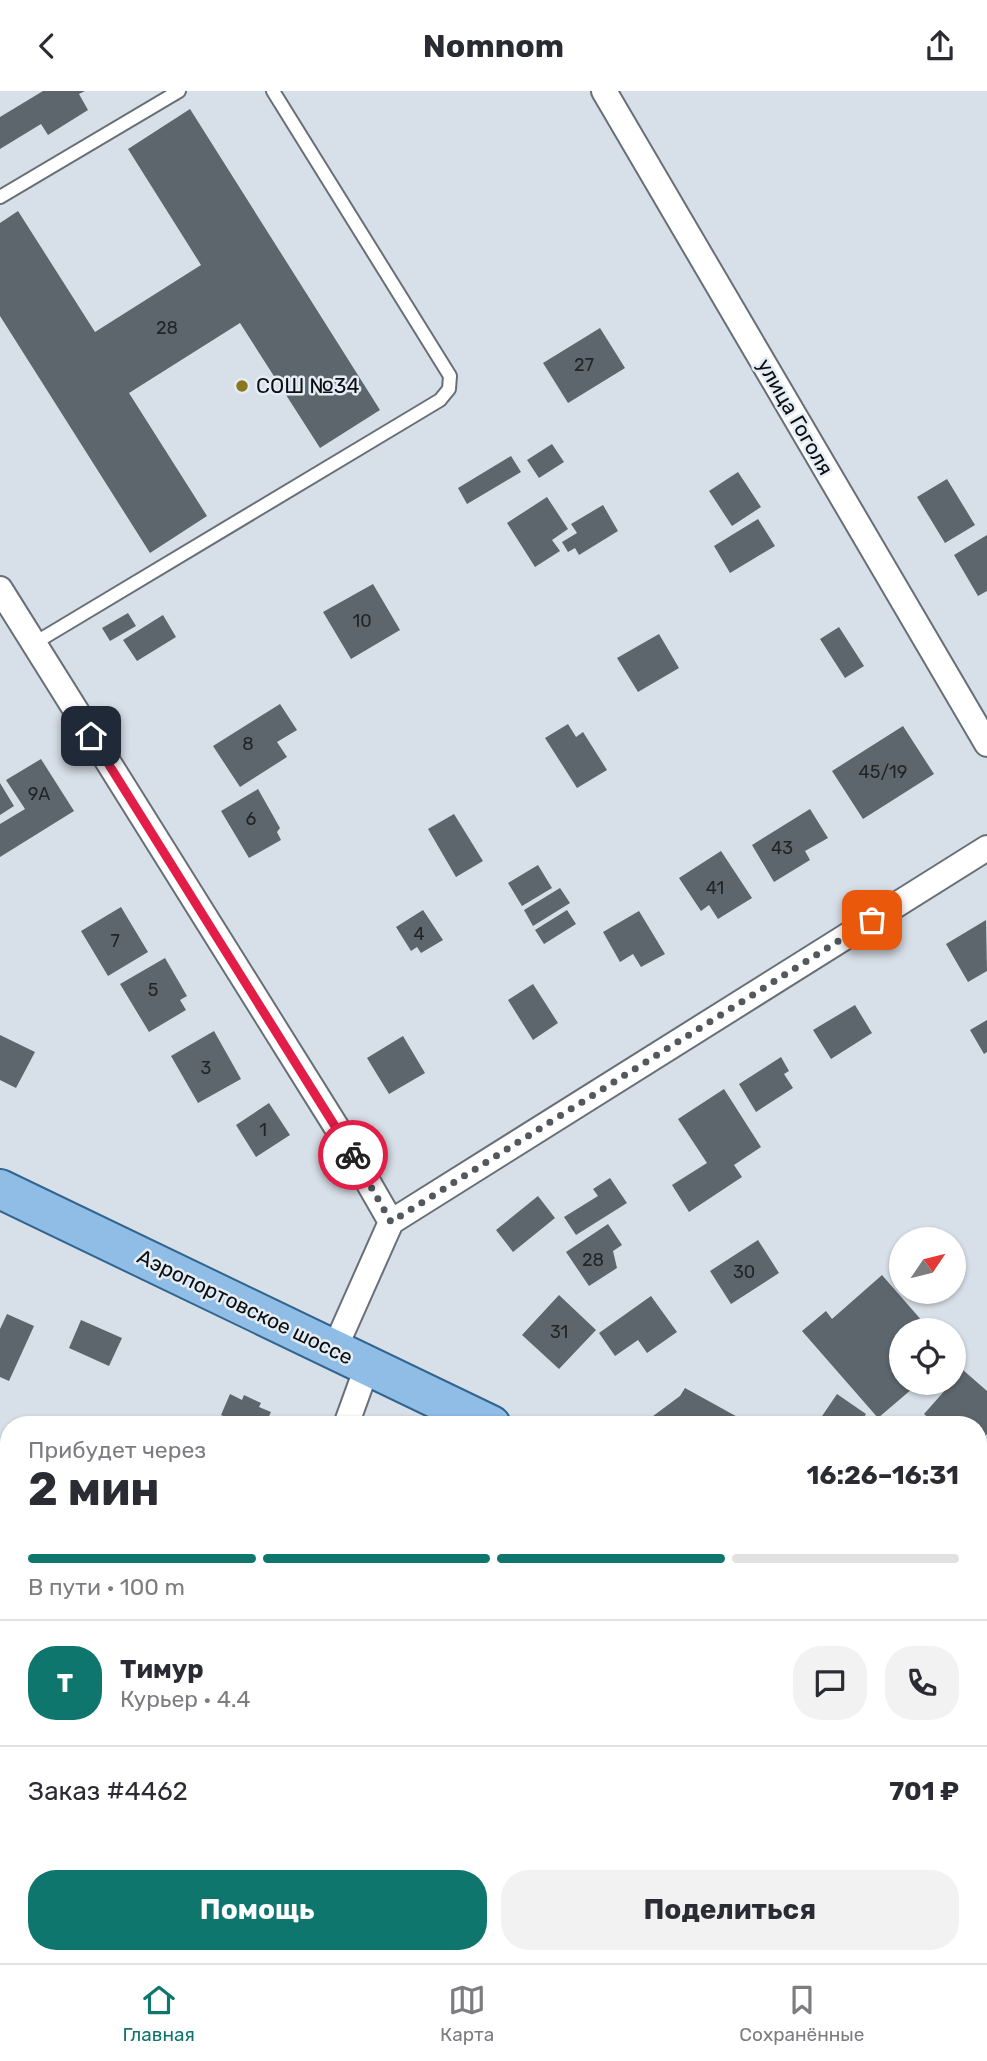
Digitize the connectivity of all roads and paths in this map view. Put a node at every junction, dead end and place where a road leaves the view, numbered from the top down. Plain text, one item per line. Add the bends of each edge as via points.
1 (179, 91) edge
2 (273, 91) edge
3 (604, 91) edge
4 (0, 197) edge
5 (0, 589) edge
6 (33, 644) junction
7 (987, 744) edge
8 (987, 848) edge
9 (0, 1189) edge
10 (391, 1222) junction
11 (334, 1350) junction
12 (367, 1367) junction
13 (349, 1416) edge
14 (472, 1416) edge

1 - 4 lane
2 - 6 lane via 450,376 449,389 440,400
3 - 7 street, улица Гоголя
5 - 6 street
6 - 10 street via 337,1128
8 - 10 street
9 - 11 main road, Аэропортовское шоссе
10 - 11 street
11 - 12 main road, Аэропортовское шоссе
12 - 13 street
12 - 14 main road, Аэропортовское шоссе

